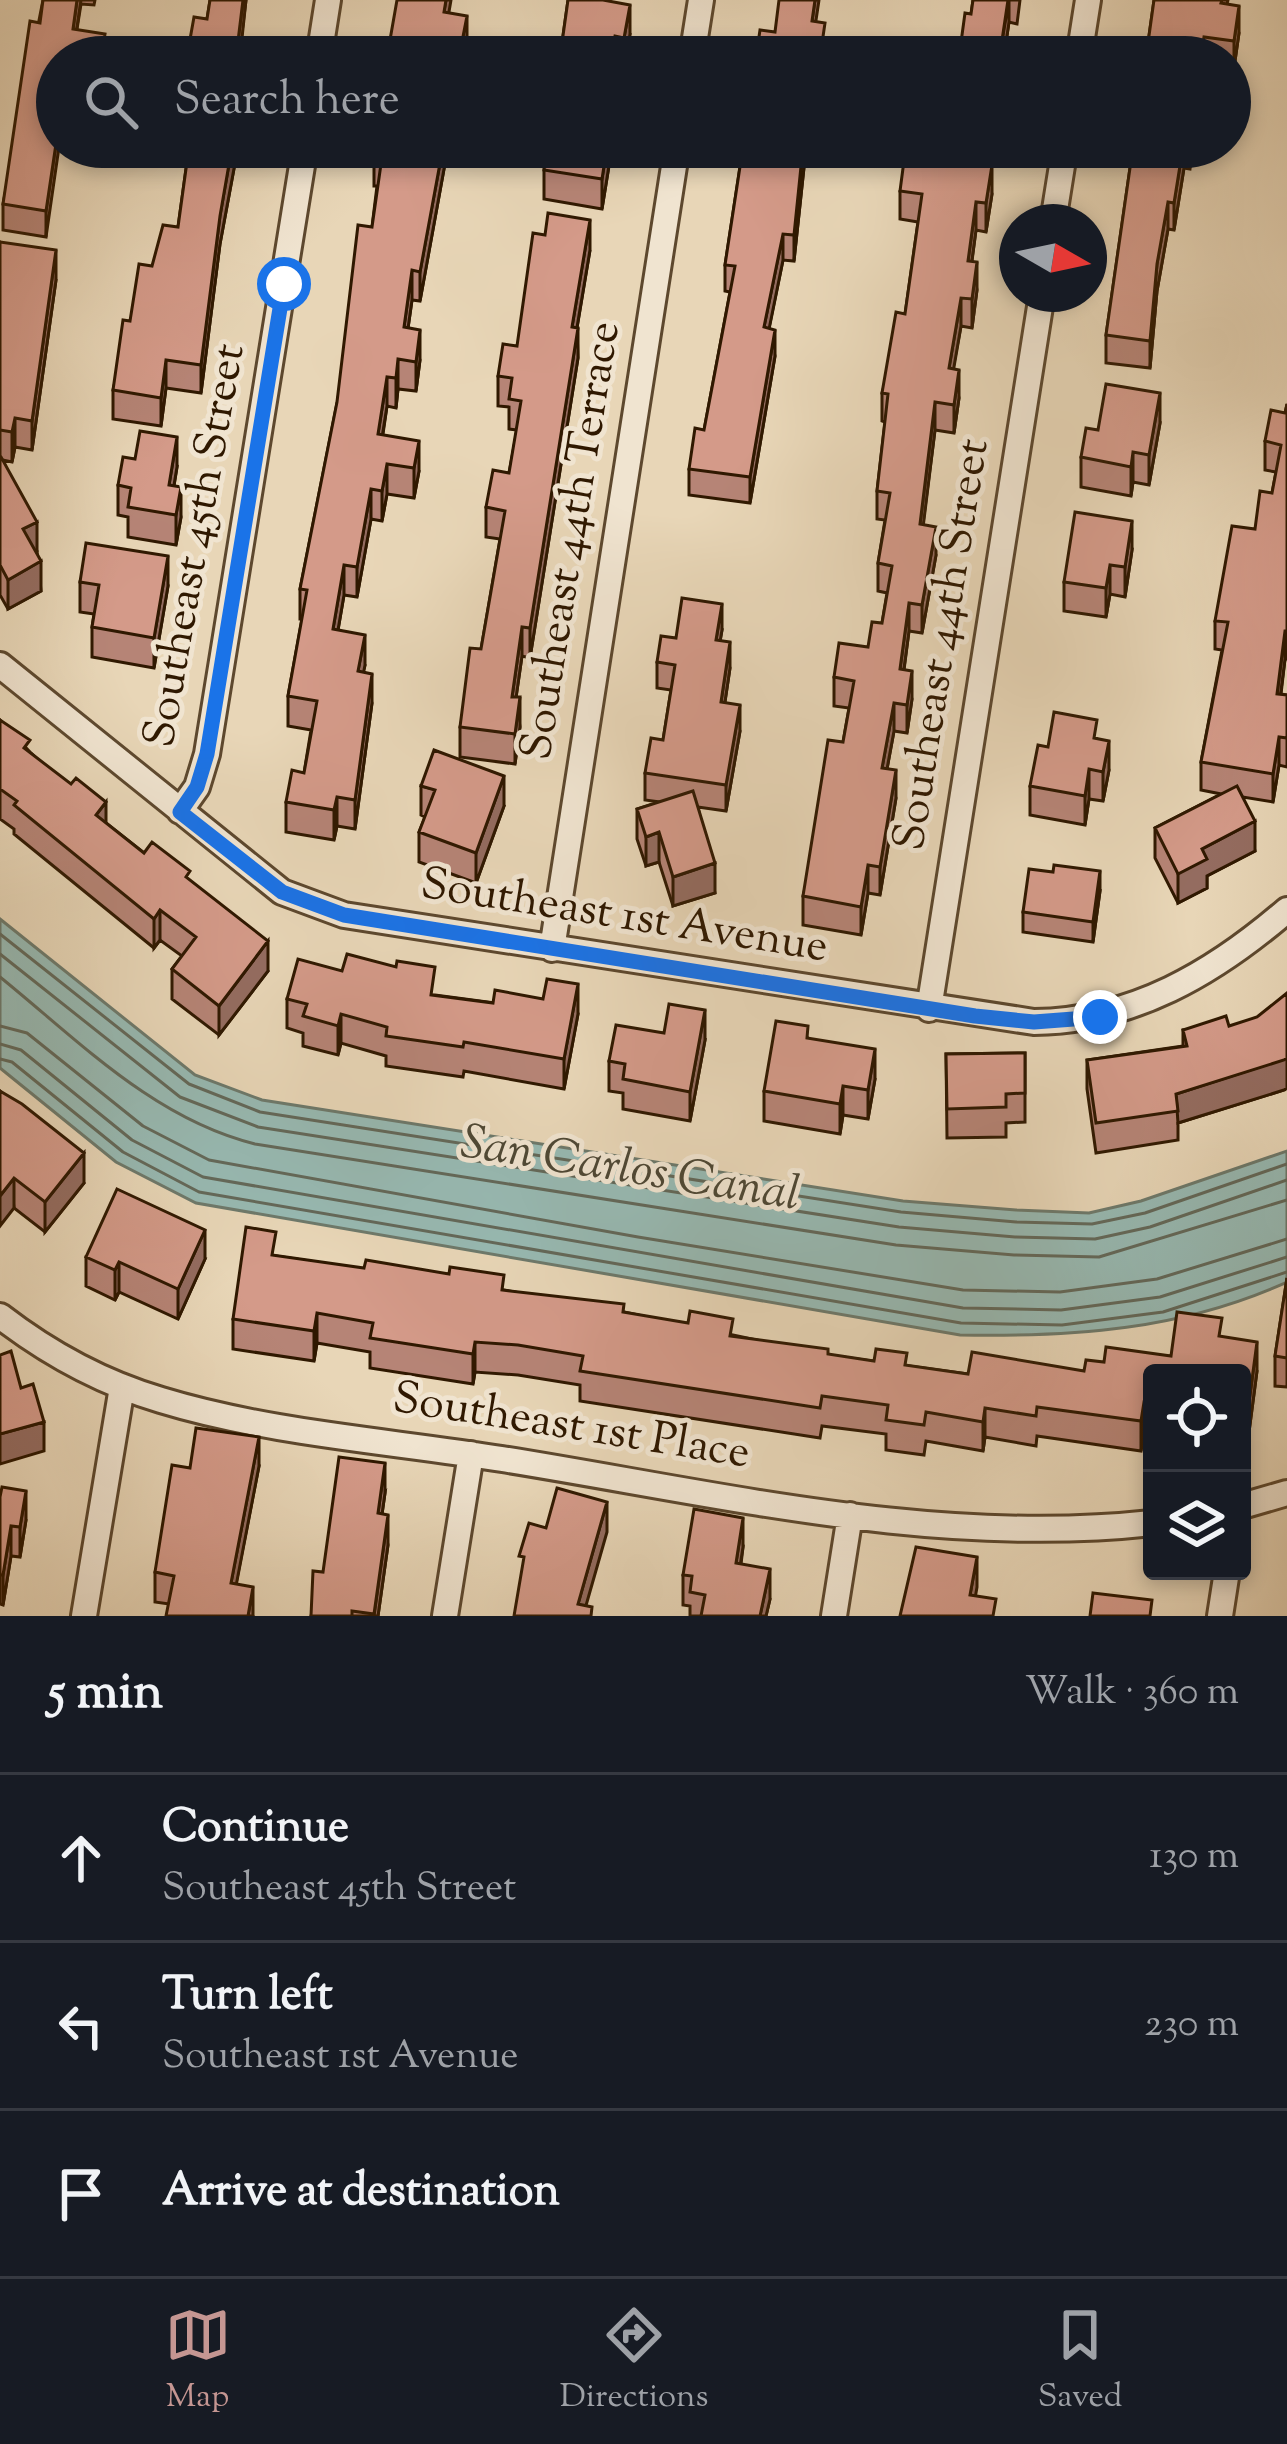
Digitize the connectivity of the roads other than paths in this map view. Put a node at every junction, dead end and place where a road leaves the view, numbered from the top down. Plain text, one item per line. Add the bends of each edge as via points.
1 (328, 0) edge
2 (700, 0) edge
3 (1088, 0) edge
4 (323, 36) edge
5 (695, 36) edge
6 (1082, 36) edge
7 (302, 168) edge
8 (674, 168) edge
9 (1062, 168) edge
10 (1056, 204) edge
11 (1039, 312) edge
12 (0, 665) edge
13 (180, 812) junction
14 (1287, 910) edge
15 (552, 949) junction
16 (929, 1009) junction
17 (0, 1316) edge
18 (122, 1387) junction
19 (471, 1454) junction
20 (1287, 1492) edge
21 (1251, 1503) edge
22 (850, 1515) junction
23 (1143, 1523) edge
24 (1226, 1580) edge
25 (84, 1616) edge
26 (445, 1616) edge
27 (834, 1616) edge
28 (1220, 1616) edge

1 - 4 street
2 - 5 street
3 - 6 street
7 - 13 street, Southeast 45th Street via 207,754
8 - 15 street, Southeast 44th Terrace
9 - 10 street
11 - 16 street, Southeast 44th Street
12 - 13 street, Southeast 1st Avenue
13 - 15 street, Southeast 1st Avenue via 282,892 313,906
14 - 16 street, Southeast 1st Avenue via 1190,980 1100,1017 1034,1022
15 - 16 street, Southeast 1st Avenue
17 - 18 street, Southeast 1st Place
18 - 19 street, Southeast 1st Place via 226,1415
18 - 25 street
19 - 22 street, Southeast 1st Place
19 - 26 street
20 - 21 street
22 - 23 street, Southeast 1st Place via 977,1528
22 - 27 street
24 - 28 street

